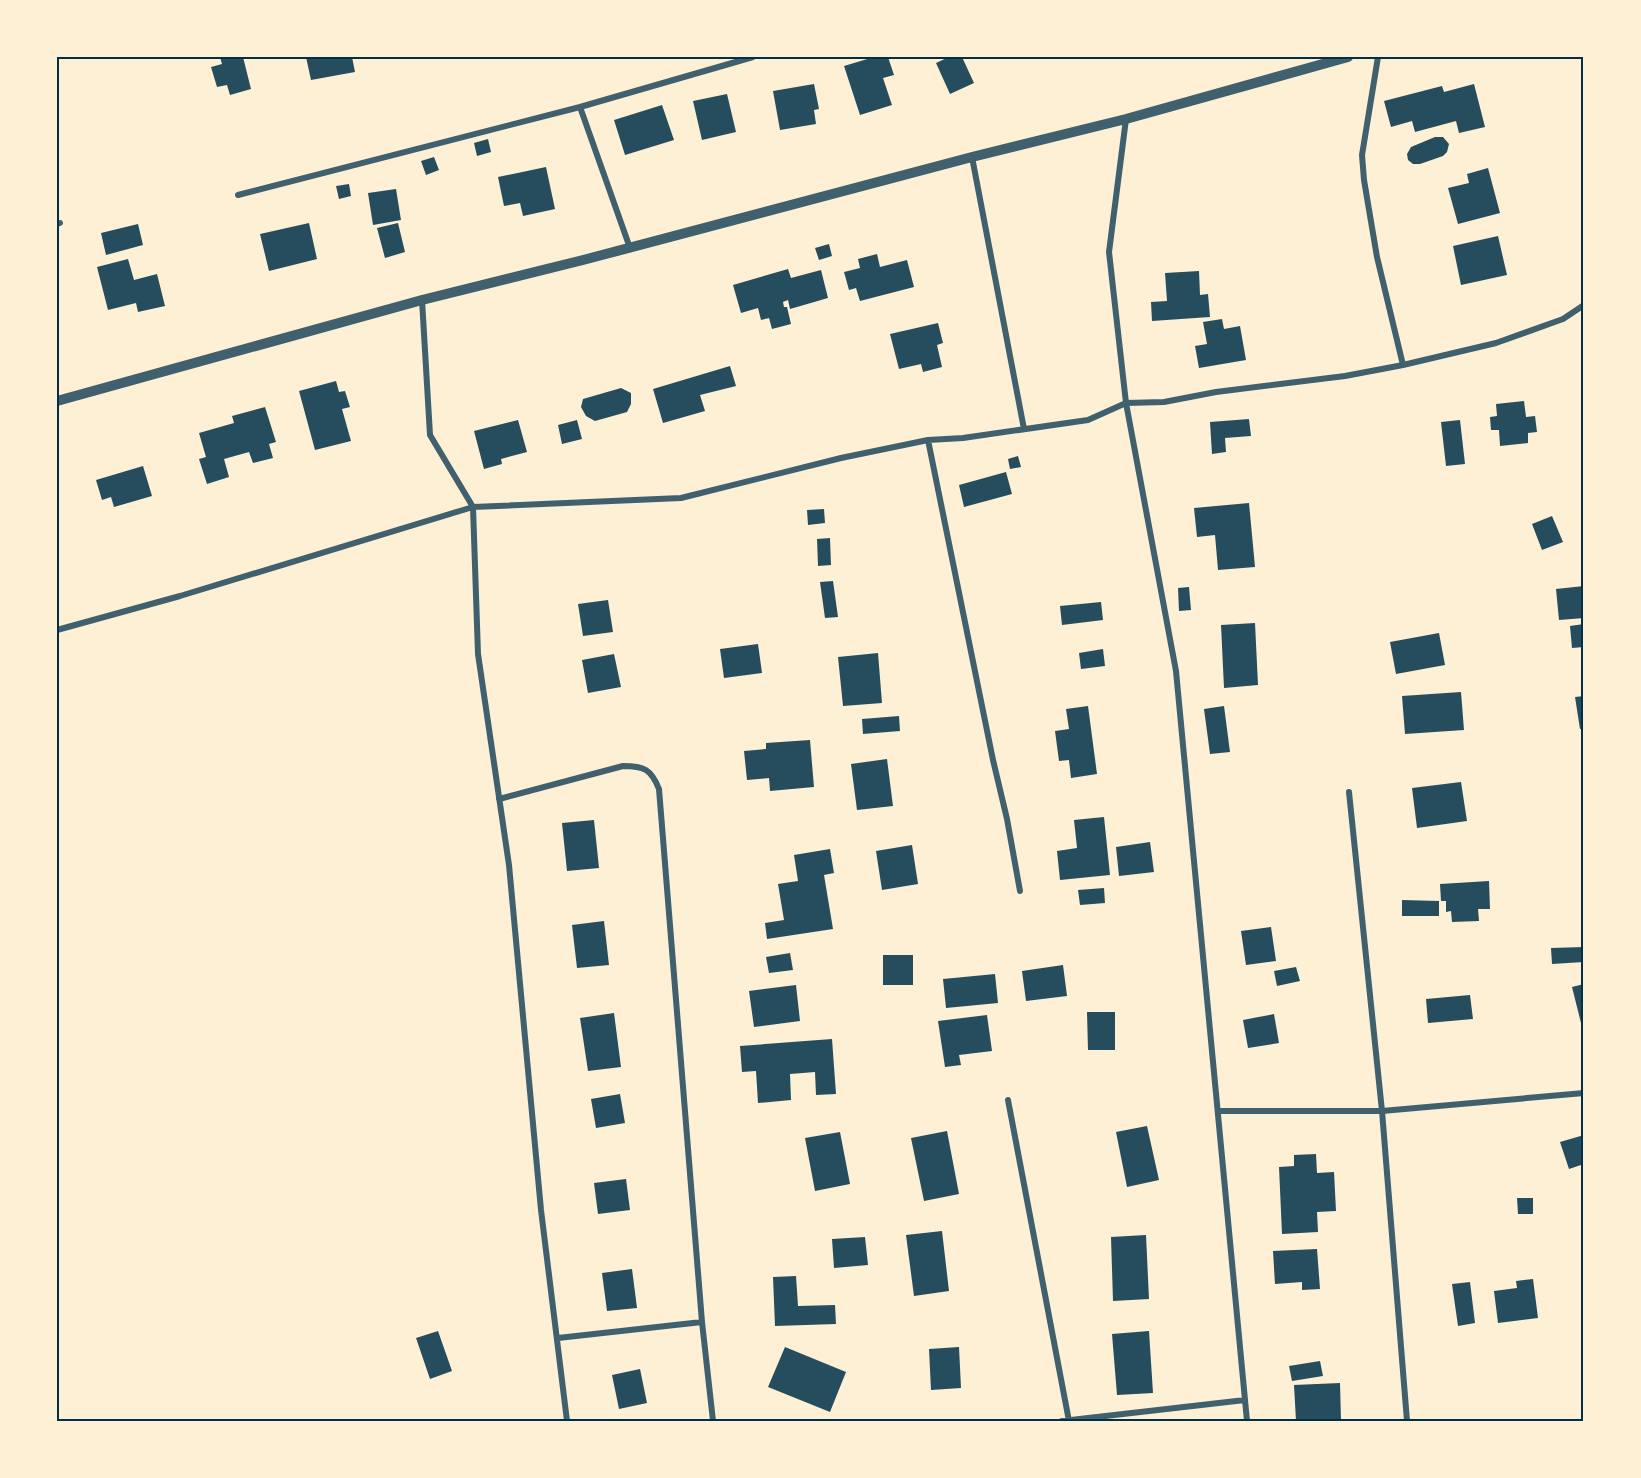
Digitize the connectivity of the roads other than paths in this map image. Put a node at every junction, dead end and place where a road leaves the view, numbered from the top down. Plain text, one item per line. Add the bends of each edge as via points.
1 (753, 57) edge
2 (1348, 57) edge
3 (1378, 57) edge
4 (580, 106) junction
5 (1126, 119) junction
6 (972, 157) junction
7 (238, 195) dead end
8 (630, 248) junction
9 (422, 300) junction
10 (1584, 305) edge
11 (1403, 365) junction
12 (57, 401) edge
13 (1126, 403) junction
14 (1024, 429) junction
15 (928, 440) junction
16 (472, 507) junction
17 (57, 630) edge
18 (1349, 792) dead end
19 (499, 799) junction
20 (1020, 891) dead end
21 (1584, 1093) edge
22 (1008, 1100) dead end
23 (1218, 1111) junction
24 (1382, 1111) junction
25 (702, 1322) junction
26 (558, 1338) junction
27 (1245, 1400) junction
28 (567, 1421) edge
29 (713, 1421) edge
30 (1067, 1421) edge
31 (1247, 1421) edge
32 (1407, 1421) edge

1 - 4 street
2 - 5 street
3 - 11 street via 1362,155 1364,180 1377,258
4 - 7 street
4 - 8 street
5 - 6 street
5 - 13 street via 1109,252
6 - 8 street
6 - 14 street
8 - 9 street
9 - 12 street
9 - 16 street via 430,435
10 - 11 street via 1563,319 1496,343
11 - 13 street via 1164,402
13 - 14 street via 1088,420
13 - 23 street via 1176,671
14 - 15 street
15 - 16 street via 681,498
15 - 20 street
16 - 17 street
16 - 19 street via 478,654
18 - 24 street
19 - 25 street via 623,766 646,770 659,789
19 - 26 street
21 - 24 street
22 - 30 street
23 - 24 street
23 - 27 street
24 - 32 street
25 - 26 street
25 - 29 street
26 - 28 street
27 - 30 street
27 - 31 street

